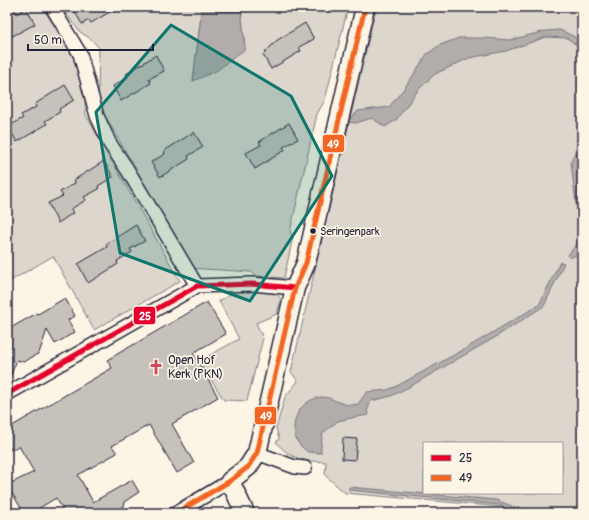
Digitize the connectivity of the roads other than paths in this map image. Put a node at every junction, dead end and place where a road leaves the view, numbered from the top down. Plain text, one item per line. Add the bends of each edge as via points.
1 (52, 7) edge
2 (365, 7) edge
3 (197, 286) junction
4 (295, 288) junction
5 (7, 394) edge
6 (257, 453) junction
7 (305, 468) dead end
8 (230, 481) junction
9 (176, 513) edge
10 (245, 513) edge

1 - 3 street via 80,54 96,116 110,144
2 - 4 street via 306,263
3 - 4 street via 252,284
3 - 5 street
4 - 6 street
6 - 7 street
6 - 8 street via 248,467
8 - 9 street
8 - 10 street

